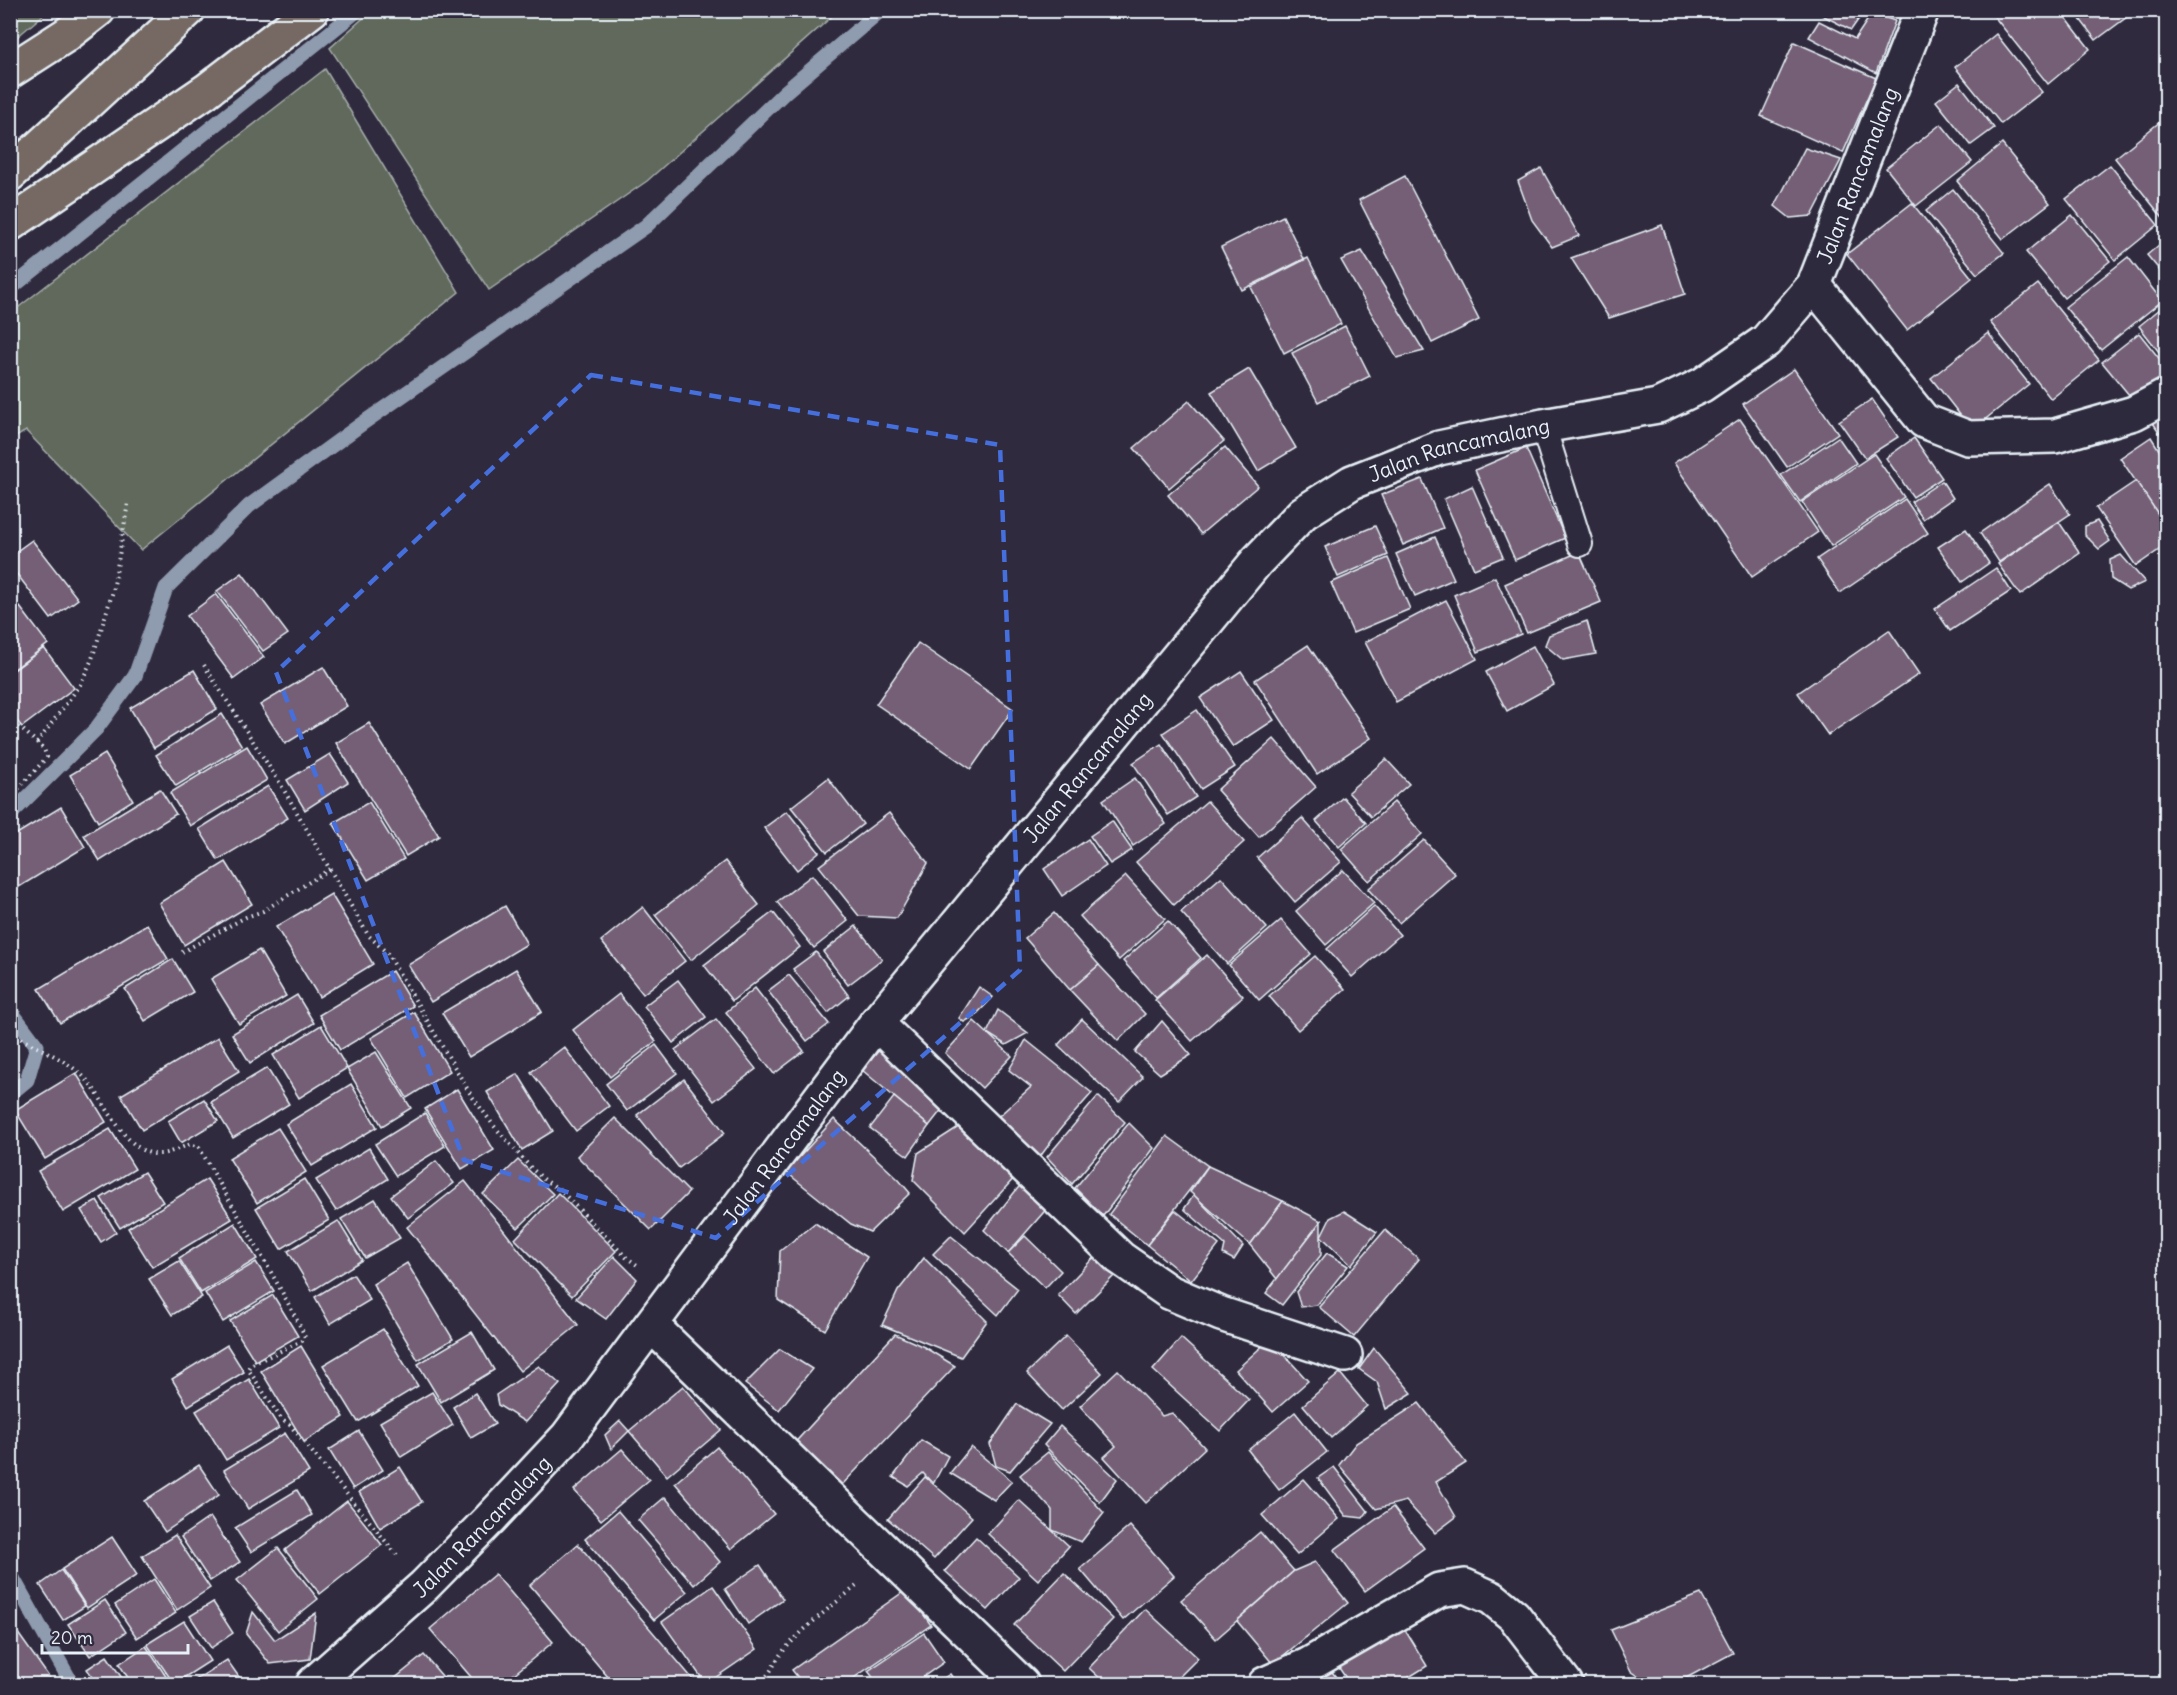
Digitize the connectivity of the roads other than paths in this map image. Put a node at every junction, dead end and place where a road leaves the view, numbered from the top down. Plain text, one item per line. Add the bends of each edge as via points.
1 (98, 10) edge
2 (188, 10) edge
3 (312, 10) edge
4 (1922, 10) edge
5 (10, 71) edge
6 (10, 174) edge
7 (10, 224) edge
8 (1814, 285) junction
9 (2166, 396) edge
10 (1543, 426) junction
11 (1580, 544) dead end
12 (876, 1023) junction
13 (651, 1325) junction
14 (1345, 1355) dead end
15 (313, 1684) edge
16 (1022, 1684) edge
17 (1265, 1684) edge
18 (1566, 1684) edge

1 - 5 highway
2 - 6 highway
3 - 7 highway via 206,91
4 - 8 street, Jalan Rancamalang
8 - 9 street via 1924,421 1968,438 2055,436 2134,413
8 - 10 street, Jalan Rancamalang via 1766,341 1702,385 1658,406
10 - 11 lane
10 - 12 street, Jalan Rancamalang via 1439,448 1352,482 1303,513 1257,561
12 - 13 street, Jalan Rancamalang
12 - 14 street via 1120,1258 1169,1292 1221,1314
13 - 15 street, Jalan Rancamalang via 567,1437 490,1519 424,1586
13 - 16 street
17 - 18 street via 1308,1665 1439,1590 1465,1586 1492,1598 1514,1616

